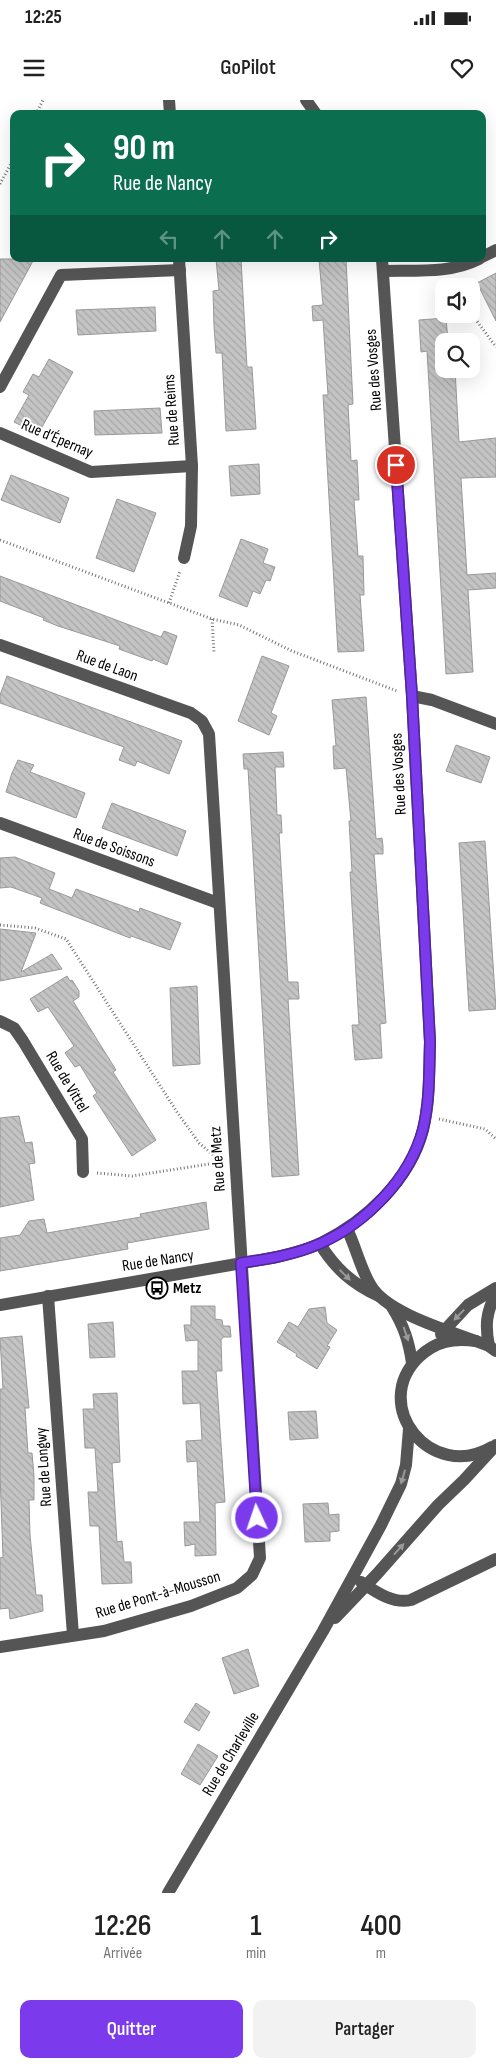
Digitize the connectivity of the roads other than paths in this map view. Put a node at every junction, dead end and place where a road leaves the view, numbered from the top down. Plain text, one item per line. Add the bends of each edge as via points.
1 (472, 262) edge
2 (180, 265) edge
3 (383, 265) edge
4 (0, 388) edge
5 (0, 433) edge
6 (192, 466) junction
7 (184, 558) road end
8 (0, 645) edge
9 (412, 696) junction
10 (202, 720) joint
11 (496, 724) edge
12 (0, 823) edge
13 (218, 902) junction
14 (0, 1021) edge
15 (83, 1172) road end
16 (347, 1229) junction
17 (320, 1244) junction
18 (241, 1263) junction
19 (496, 1288) edge
20 (496, 1294) edge
21 (48, 1296) junction
22 (378, 1296) junction
23 (0, 1305) edge
24 (392, 1307) junction
25 (445, 1329) junction
26 (476, 1341) junction
27 (427, 1349) junction
28 (493, 1349) edge
29 (412, 1363) junction
30 (409, 1428) junction
31 (496, 1445) edge
32 (496, 1559) edge
33 (352, 1577) junction
34 (366, 1585) junction
35 (237, 1588) joint
36 (323, 1631) junction
37 (73, 1635) junction
38 (0, 1647) edge
39 (171, 1891) edge

1 - 3 street via 447,269
2 - 4 street via 61,276
2 - 6 street, Rue de Reims
3 - 9 street, Rue des Vosges
5 - 6 street, Rue d’Épernay via 92,472
6 - 7 street, Rue de Reims via 191,526
8 - 10 street, Rue de Laon via 191,713
9 - 11 street via 432,700
9 - 16 street, Rue des Vosges via 430,1042 429,1095 423,1130 398,1181 377,1205
10 - 13 street, Rue de Metz via 209,734
12 - 13 street, Rue de Soissons
13 - 18 street, Rue de Metz
14 - 15 street, Rue de Vittel via 14,1028 82,1139
16 - 17 street, Rue des Vosges
16 - 22 street via 364,1273
17 - 18 street, Rue de Nancy via 277,1257
17 -> 22 street via 347,1278
18 - 21 street, Rue de Nancy
18 - 35 street, Rue de Metz via 260,1558 252,1575
19 -> 25 street via 468,1305
20 - 28 street via 488,1311 486,1329
21 - 23 street, Rue de Nancy
21 - 37 street, Rue de Longwy
22 - 24 street
24 - 25 street
24 -> 29 street via 402,1322
25 - 26 street
25 - 27 street
26 - 27 street via 459,1339
26 - 28 street
27 - 29 street
29 - 30 street via 405,1375 401,1396
30 - 31 street via 420,1442 450,1457 483,1453
30 -> 33 street, Rue de Charleville via 401,1484
34 -> 31 street, Rue de Charleville
32 - 34 street via 401,1602
33 - 34 street
33 - 36 street, Rue de Charleville
34 - 36 street, Rue de Charleville
35 - 37 street, Rue de Pont-à-Mousson via 191,1606 104,1631
36 - 39 street, Rue de Charleville
37 - 38 street, Rue de Pont-à-Mousson

